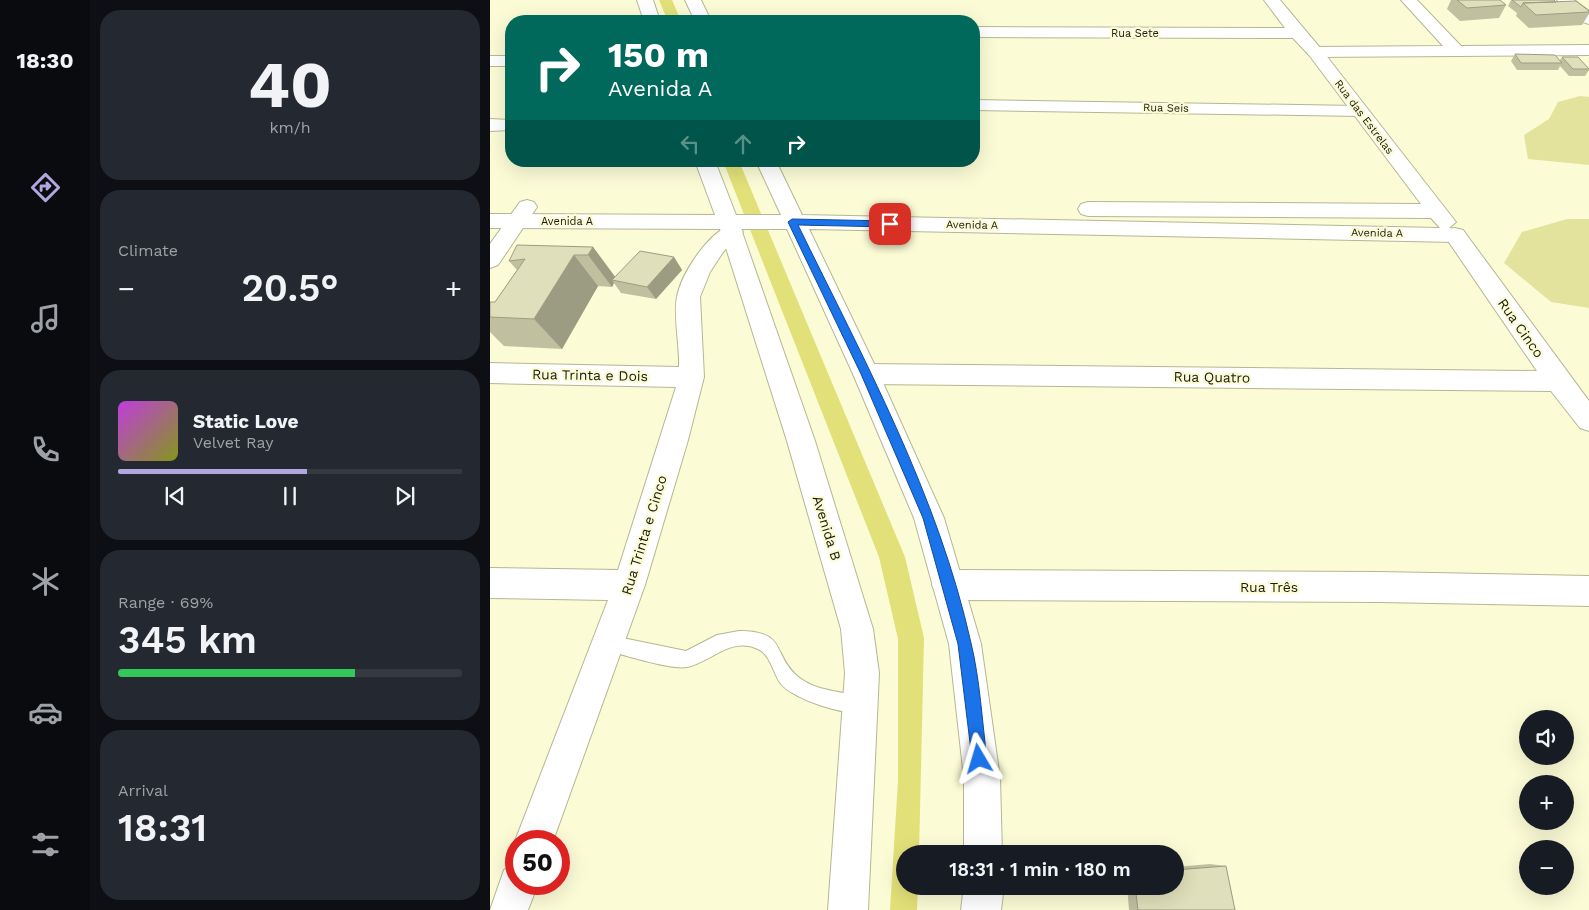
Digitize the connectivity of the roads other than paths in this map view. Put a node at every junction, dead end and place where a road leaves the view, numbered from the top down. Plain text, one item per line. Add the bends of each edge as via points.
1 (645, 0) edge
2 (693, 0) edge
3 (1272, 0) edge
4 (1409, 0) edge
5 (1565, 0) edge
6 (650, 15) edge
7 (700, 15) edge
8 (1589, 19) edge
9 (980, 32) edge
10 (1297, 33) junction
11 (1589, 50) edge
12 (1457, 51) junction
13 (1316, 52) junction
14 (490, 61) edge
15 (505, 61) edge
16 (980, 106) edge
17 (1359, 111) junction
18 (490, 125) edge
19 (505, 125) edge
20 (707, 167) edge
21 (768, 167) edge
22 (490, 207) edge
23 (1436, 211) junction
24 (523, 214) junction
25 (786, 215) junction
26 (728, 218) junction
27 (490, 221) edge
28 (1455, 235) junction
29 (490, 260) edge
30 (490, 373) edge
31 (866, 374) junction
32 (691, 377) junction
33 (1558, 381) junction
34 (1589, 420) edge
35 (490, 583) edge
36 (629, 585) junction
37 (948, 585) junction
38 (1589, 591) edge
39 (608, 643) junction
40 (860, 705) junction
41 (538, 830) edge
42 (983, 845) edge
43 (983, 895) edge
44 (848, 910) edge
45 (982, 910) edge

1 - 6 street
2 - 7 street
3 - 10 street, Rua das Estrelas
4 - 12 street
5 - 8 street
9 - 10 street, Rua Sete
10 - 13 street, Rua das Estrelas
11 - 12 street
12 - 13 street
13 - 17 street, Rua das Estrelas
14 - 15 street
16 - 17 street, Rua Seis
17 - 23 street, Rua das Estrelas
18 - 19 street
20 - 26 street, Avenida B
21 - 25 street
22 - 24 street, Avenida A
23 - 25 street, Avenida A
23 - 28 street, Rua das Estrelas
24 - 26 street, Avenida A
24 - 27 street, Avenida A
24 - 29 street
25 - 26 street, Avenida A
25 - 28 street, Avenida A
25 - 31 street
26 - 32 street, Rua Trinta e Cinco via 688,297
26 - 40 street, Avenida B via 801,441 857,629 862,673
28 - 33 street, Rua Cinco
30 - 32 street, Rua Trinta e Dois
31 - 33 street, Rua Quatro
31 - 37 street via 929,518
32 - 36 street, Rua Trinta e Cinco
33 - 34 street, Rua Cinco
35 - 36 street
36 - 39 street, Rua Trinta e Cinco
37 - 38 street, Rua Três
37 - 42 street via 965,644 982,778
39 - 40 lane via 685,659 717,643 749,639 763,643 774,654 782,672 791,682 812,694
39 - 41 street, Rua Trinta e Cinco
40 - 44 street, Avenida B
43 - 45 street

